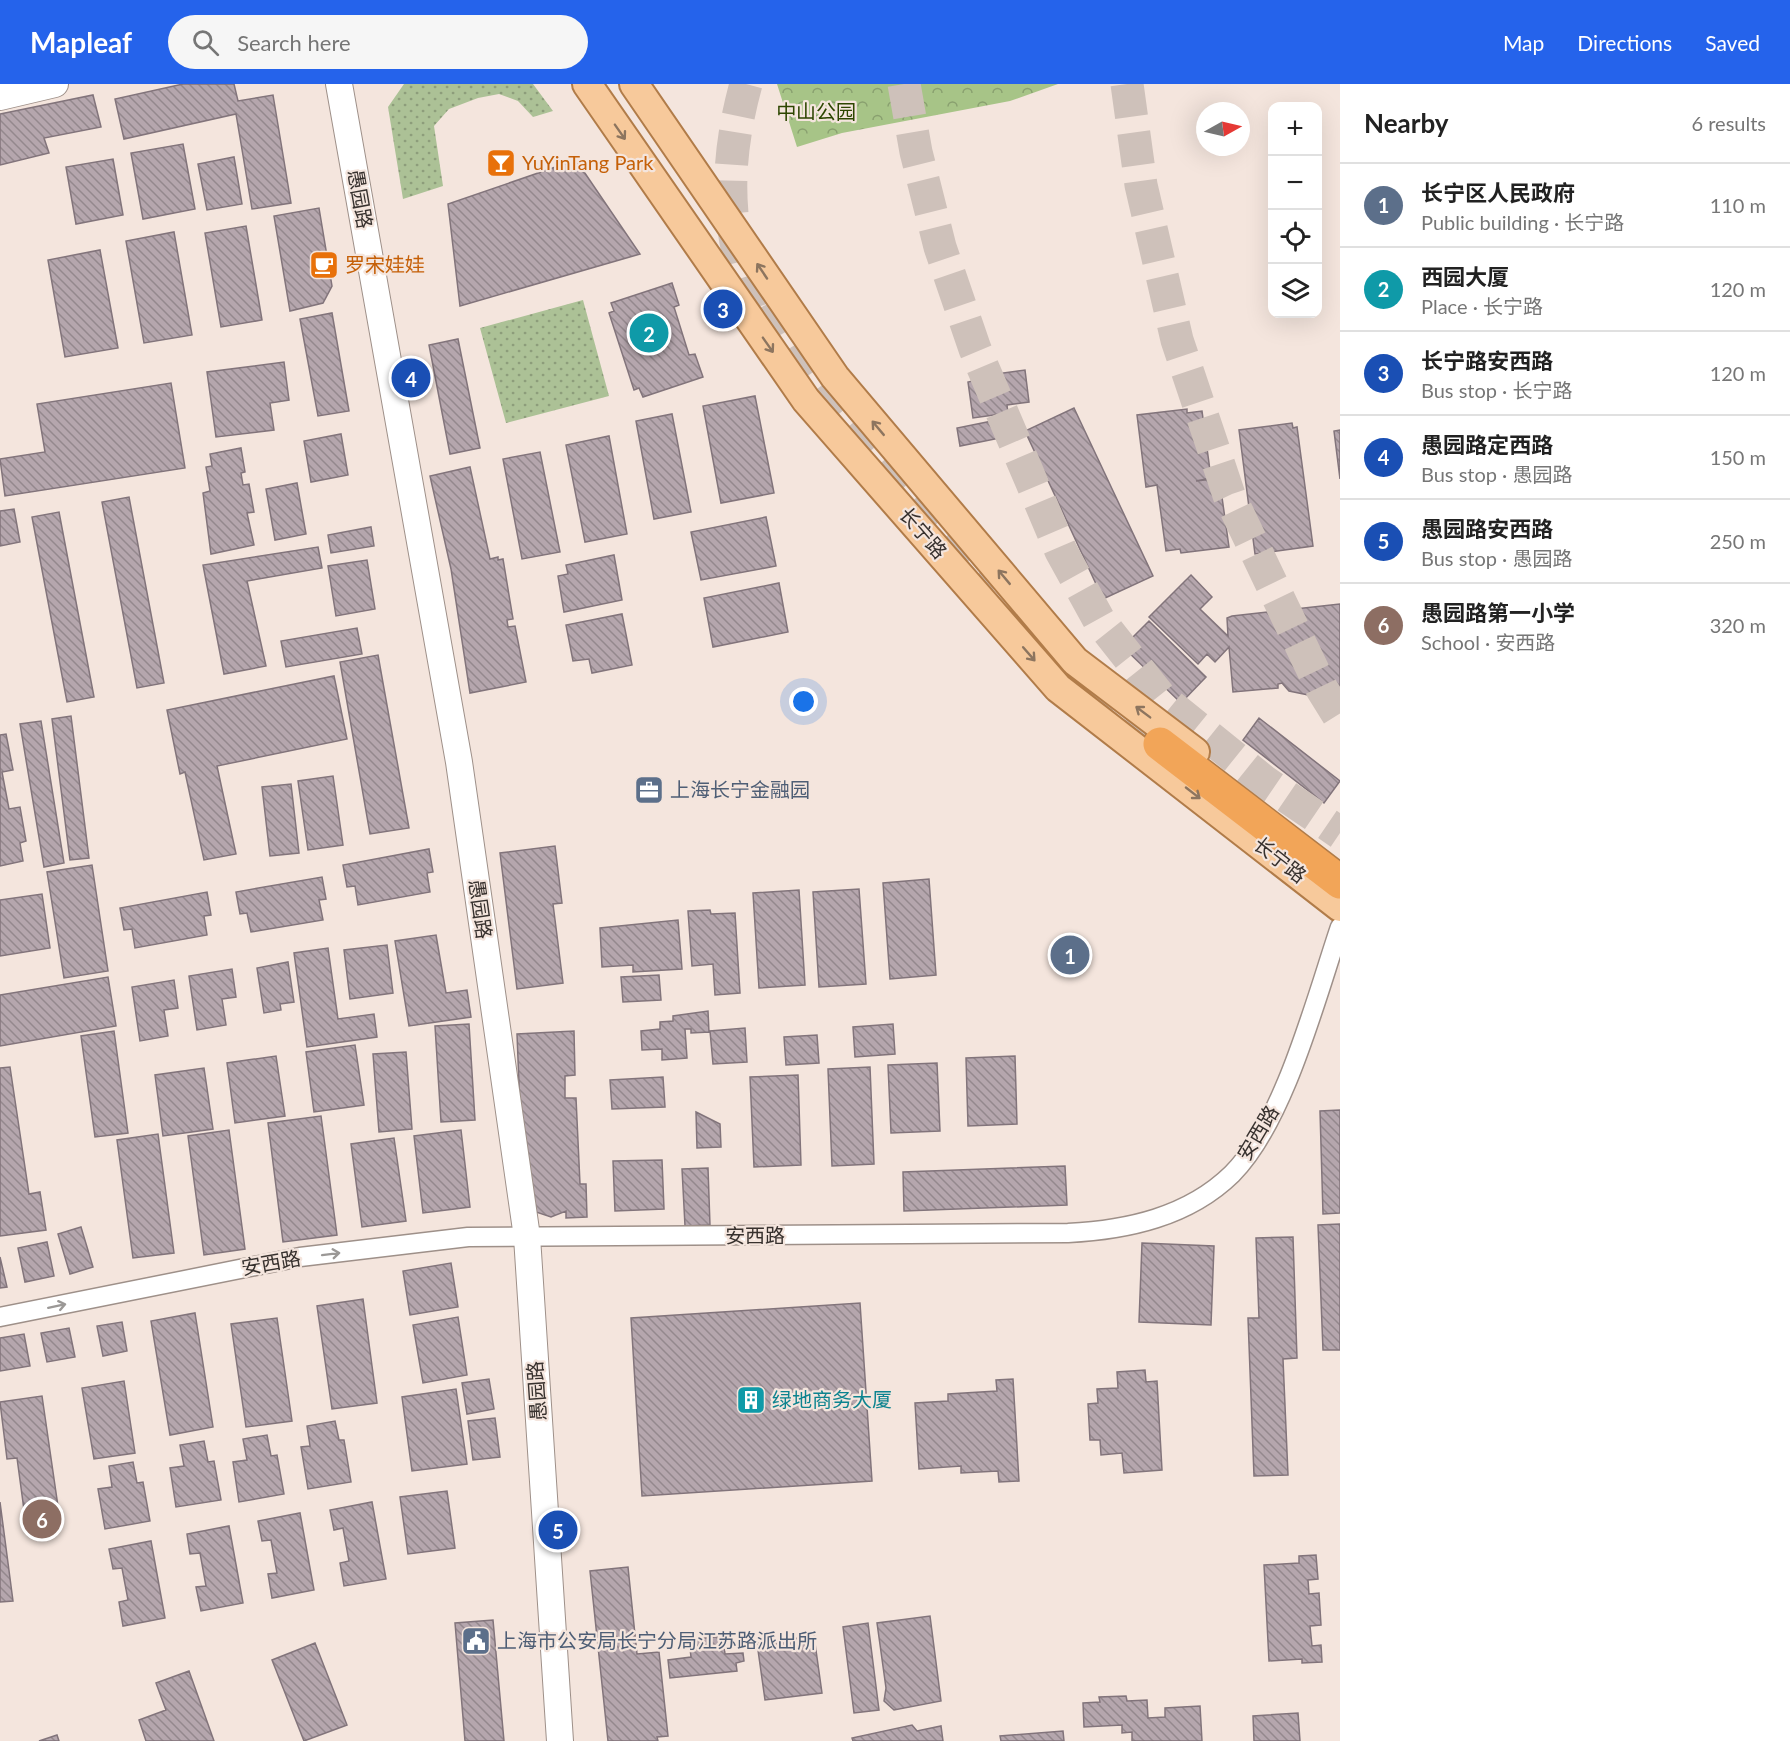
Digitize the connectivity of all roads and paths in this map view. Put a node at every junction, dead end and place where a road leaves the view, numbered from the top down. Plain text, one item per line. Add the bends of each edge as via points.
1 (55, 84) edge
2 (339, 84) edge
3 (587, 84) edge
4 (634, 84) edge
5 (0, 97) edge
6 (1160, 744) tunnel mouth
7 (1340, 862) edge
8 (1340, 882) edge
9 (1340, 907) edge
10 (1340, 927) edge
11 (527, 1237) junction
12 (0, 1317) edge
13 (561, 1741) edge

1 - 5 main road
2 - 11 main road, 愚园路 via 459,762
3 -> 9 main road, 长宁路 via 806,400 1058,688
7 -> 4 main road, 长宁路 via 1075,661 835,377
6 - 8 highway
10 - 11 street, 安西路 via 1290,1073 1253,1148 1232,1174 1177,1211 1101,1232
12 -> 11 street, 安西路 via 300,1257 468,1237
11 - 13 main road, 愚园路

